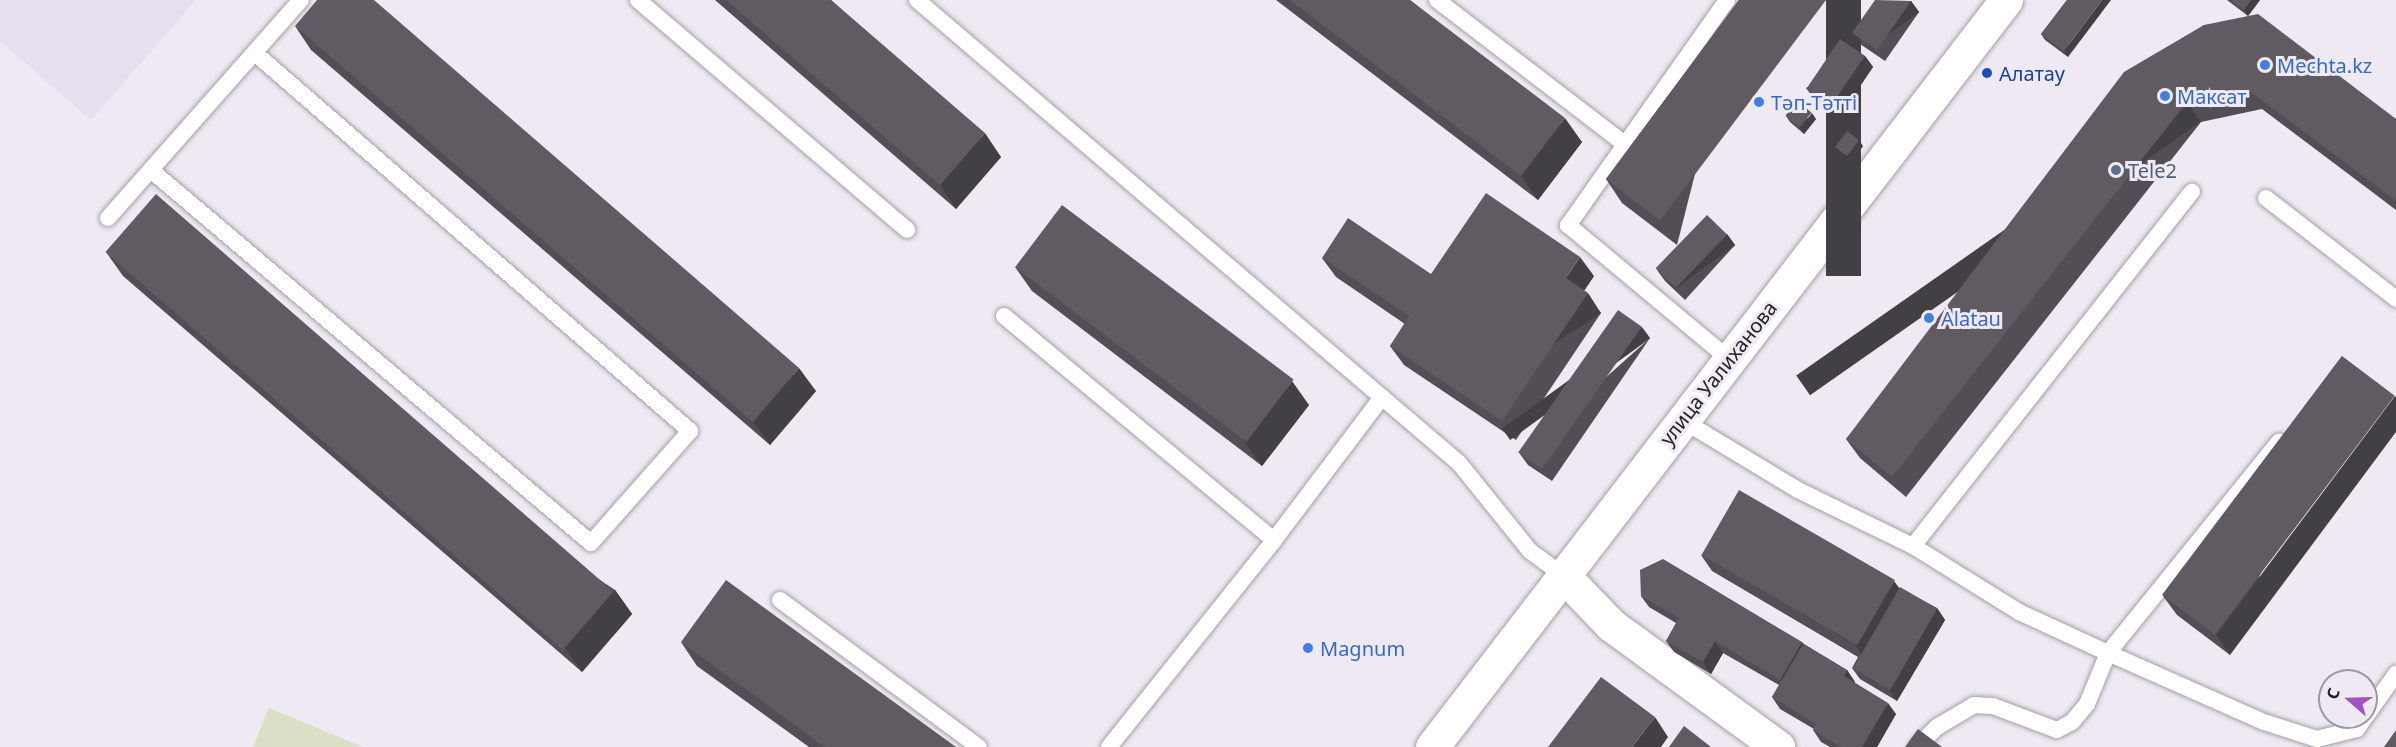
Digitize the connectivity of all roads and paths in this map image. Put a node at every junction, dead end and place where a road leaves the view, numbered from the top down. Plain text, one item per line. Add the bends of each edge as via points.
1 (301, 0) edge
2 (638, 0) edge
3 (917, 0) edge
4 (1437, 0) edge
5 (1727, 0) edge
6 (2006, 0) edge
7 (255, 54) junction
8 (1627, 146) junction
9 (152, 171) junction
10 (2192, 192) dead end
11 (2266, 198) dead end
12 (108, 218) dead end
13 (907, 230) dead end
14 (2396, 299) edge
15 (1004, 316) dead end
16 (1729, 358) junction
17 (1382, 397) junction
18 (1682, 420) junction
19 (2287, 432) edge
20 (1274, 540) junction
21 (1913, 546) junction
22 (1564, 576) junction
23 (780, 600) dead end
24 (2108, 653) junction
25 (2396, 674) edge
26 (2378, 699) edge
27 (2357, 729) edge
28 (979, 747) edge
29 (1108, 747) edge
30 (1432, 747) edge
31 (1778, 747) edge
32 (1917, 747) edge

1 - 7 lane
2 - 13 lane
3 - 17 lane
4 - 8 lane
5 - 8 lane
6 - 16 main road, улица Уалиханова
7 - 9 lane
7 - 9 lane via 690,431 591,543
8 - 16 lane via 1568,225
9 - 12 lane
10 - 21 lane
11 - 14 lane
15 - 20 lane
16 - 18 main road, улица Уалиханова
17 - 20 lane
17 - 22 lane via 1459,463 1530,551
18 - 21 lane via 1798,490
18 - 22 main road, улица Уалиханова
19 - 24 lane
20 - 29 lane
21 - 24 lane via 2019,612
22 - 30 main road, улица Уалиханова
22 - 31 main road via 1611,625
23 - 28 lane
24 - 27 lane via 2264,722 2318,739
24 - 32 lane via 2087,704 2072,722 2057,730 1993,706 1974,705 1937,727
25 - 26 lane

